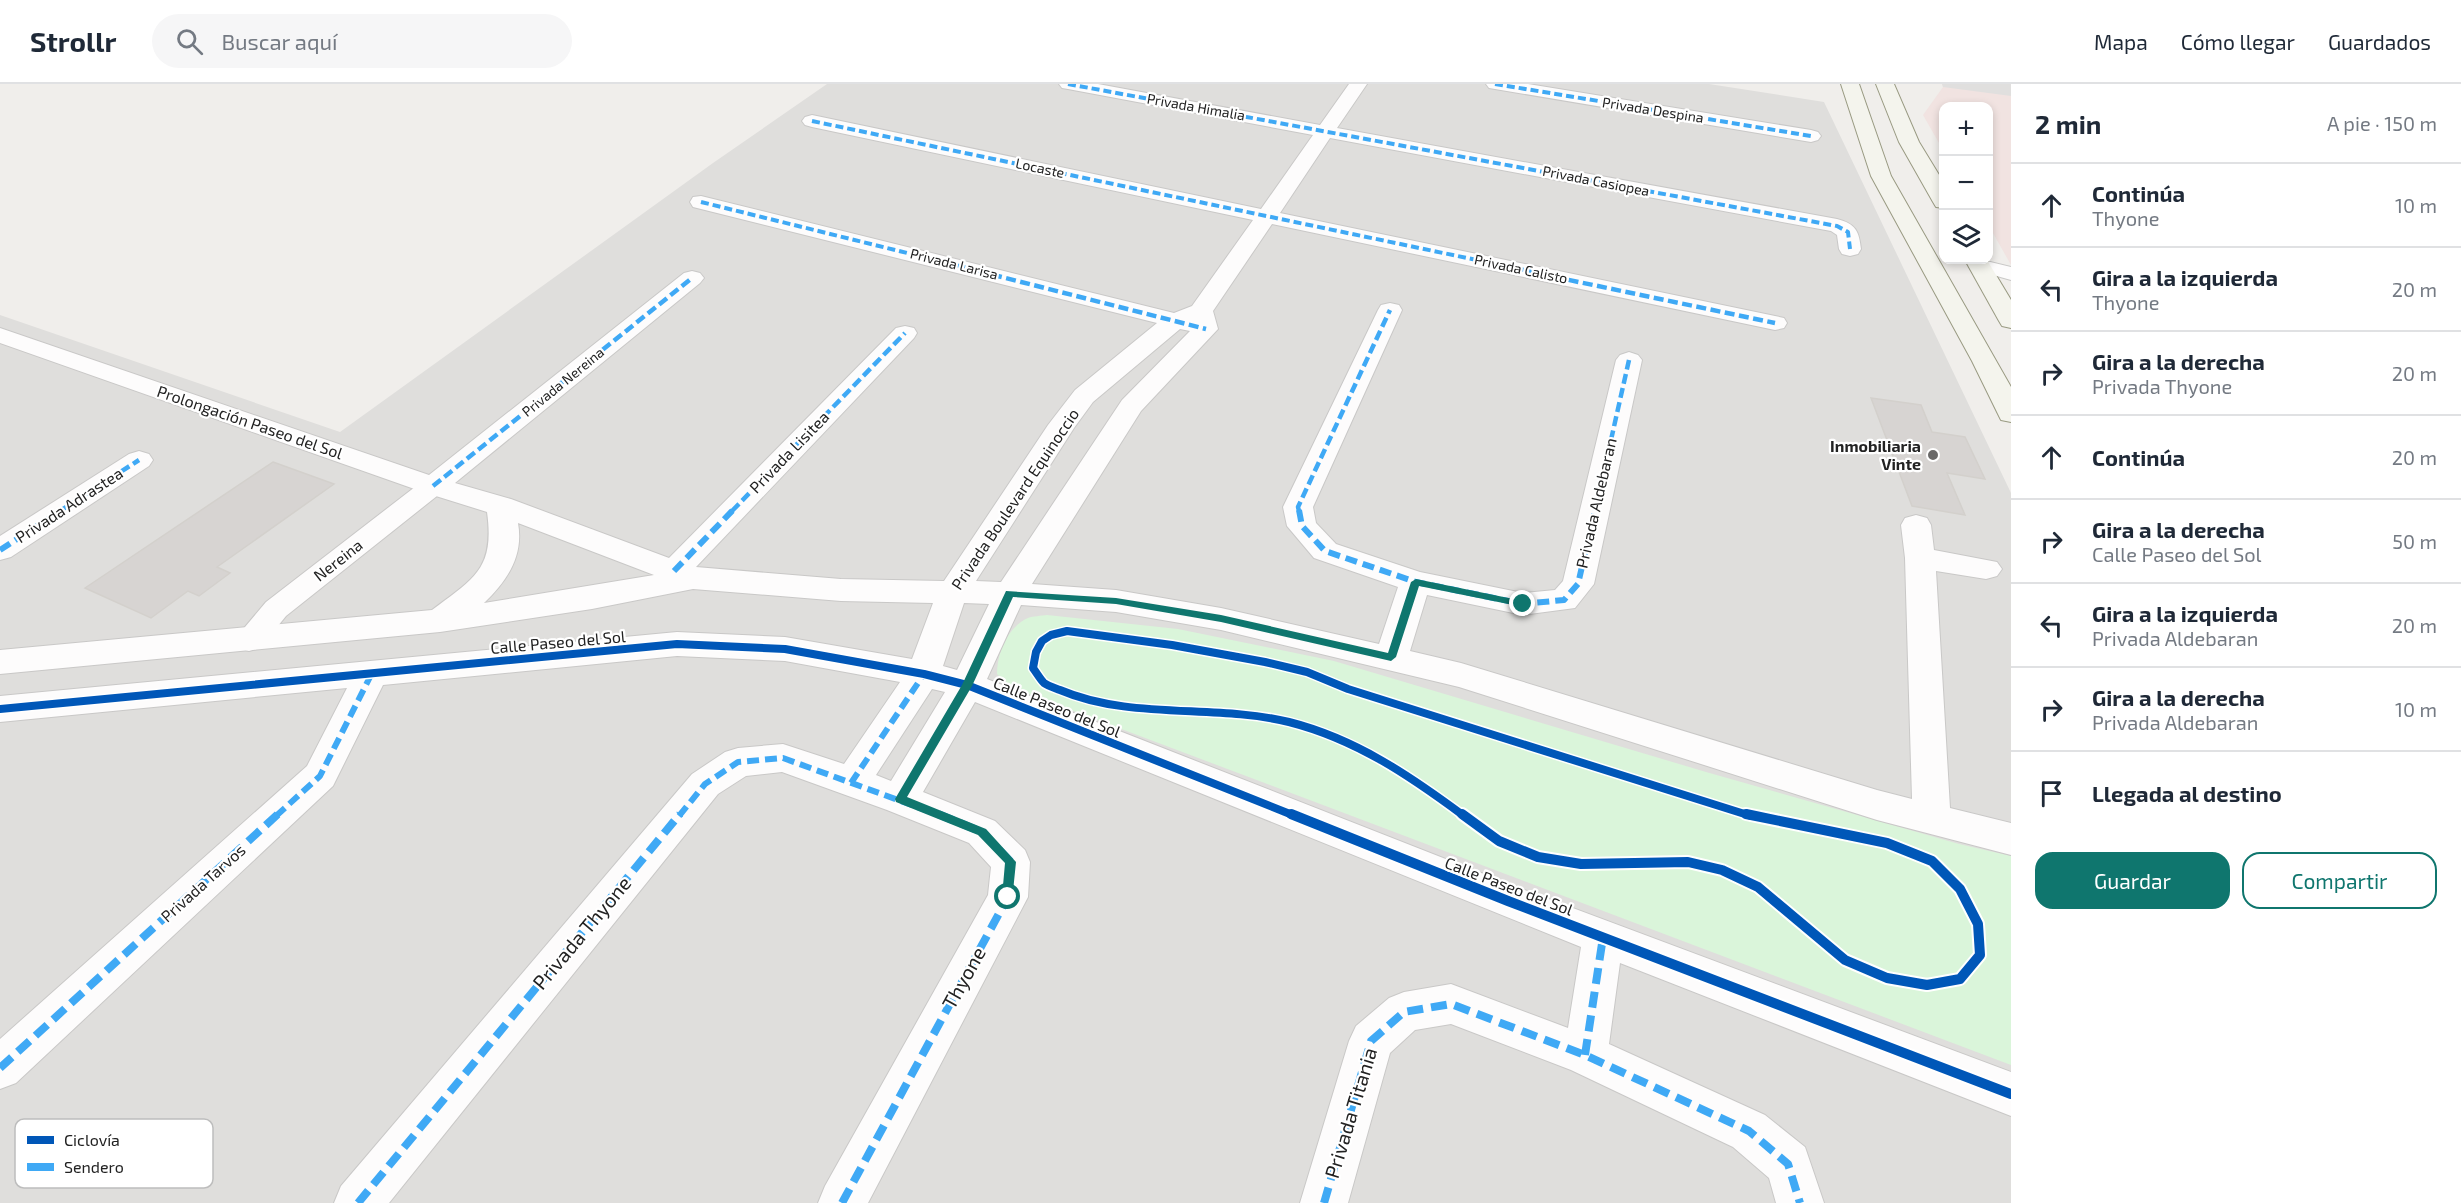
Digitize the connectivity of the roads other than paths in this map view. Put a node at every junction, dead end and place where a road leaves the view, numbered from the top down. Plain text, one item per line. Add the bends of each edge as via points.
1 (1068, 84) edge
2 (1358, 84) edge
3 (1495, 84) edge
4 (1850, 84) edge
5 (1885, 84) edge
6 (812, 120) dead end
7 (1325, 131) junction
8 (1811, 136) dead end
9 (1939, 193) edge
10 (701, 202) dead end
11 (1267, 216) junction
12 (1850, 249) dead end
13 (1979, 264) edge
14 (1984, 264) edge
15 (2011, 274) edge
16 (692, 278) dead end
17 (1390, 310) dead end
18 (2009, 313) edge
19 (1194, 320) junction
20 (1775, 323) dead end
21 (905, 333) dead end
22 (0, 335) edge
23 (1629, 360) dead end
24 (1985, 361) junction
25 (2011, 364) edge
26 (2011, 414) edge
27 (139, 460) dead end
28 (433, 486) junction
29 (501, 506) junction
30 (1916, 525) dead end
31 (0, 550) edge
32 (1920, 558) junction
33 (1986, 569) dead end
34 (684, 575) junction
35 (1416, 582) junction
36 (952, 592) junction
37 (1010, 593) junction
38 (440, 621) junction
39 (249, 640) junction
40 (1391, 657) junction
41 (0, 662) edge
42 (427, 668) junction
43 (372, 673) junction
44 (924, 674) junction
45 (967, 686) junction
46 (0, 709) edge
47 (851, 783) junction
48 (900, 799) junction
49 (1932, 820) junction
50 (2011, 839) edge
51 (1603, 937) junction
52 (1585, 1055) junction
53 (0, 1068) edge
54 (2011, 1094) edge
55 (358, 1203) edge
56 (842, 1203) edge
57 (1324, 1203) edge
58 (1800, 1203) edge

1 - 7 street, Privada Himalia
2 - 7 street, Privada Boulevard Equinoccio
3 - 8 street, Privada Despina
4 - 24 main road via 1881,176
5 - 9 main road via 1909,142
6 - 11 street, Locaste
7 - 11 street, Privada Boulevard Equinoccio
7 - 12 street, Privada Casiopea via 1836,226 1848,232
10 - 19 street, Privada Larisa
11 - 19 street, Privada Boulevard Equinoccio
11 - 20 street, Privada Calisto
13 - 18 main road
14 - 15 lane
16 - 28 street, Privada Nereina
17 - 35 street, Privada Aldebaran via 1298,507 1302,526 1326,551
19 - 36 street, Privada Boulevard Equinoccio via 1084,396
19 - 37 street, Privada Boulevard Equinoccio via 1131,406
21 - 34 street, Privada Lisitea
22 - 28 street, Prolongación Paseo del Sol
23 - 35 street, Privada Aldebaran via 1578,584 1564,600 1523,604
24 - 25 main road
24 - 26 main road
27 - 31 street, Privada Adrastea
28 - 29 street, Prolongación Paseo del Sol
28 - 39 lane, Nereina via 276,609
29 - 34 street, Prolongación Paseo del Sol
29 - 38 street via 505,540 500,564 480,589
30 - 32 street
32 - 33 street
32 - 49 street
34 - 36 street, Calle Paseo del Sol via 840,590
34 - 38 street, Calle Paseo del Sol via 592,598
35 - 40 street
36 - 37 street, Calle Paseo del Sol
36 - 44 street, Privada Boulevard Equinoccio
37 - 40 street, Calle Paseo del Sol via 1116,601
37 - 45 street, Privada Boulevard Equinoccio
38 - 39 street, Calle Paseo del Sol
38 - 42 street
39 - 41 street, Calle Paseo del Sol
40 - 49 street, Calle Paseo del Sol
42 - 43 street, Calle Paseo del Sol
42 - 44 street, Calle Paseo del Sol via 677,644 785,649
43 - 46 street, Calle Paseo del Sol
43 - 53 street, Privada Tarvos via 320,776
44 - 45 street, Calle Paseo del Sol
44 - 47 street
45 - 48 street
45 - 51 street, Calle Paseo del Sol
47 - 48 street, Privada Thyone
47 - 55 street, Privada Thyone via 783,758 738,762 705,784
48 - 56 street, Thyone via 982,832 1011,862 1008,897
49 - 50 street, Calle Paseo del Sol
51 - 52 street
51 - 54 street, Calle Paseo del Sol
52 - 57 street, Privada Titania via 1451,1004 1404,1012 1371,1041
52 - 58 street, Privada Titania via 1749,1131 1788,1164

